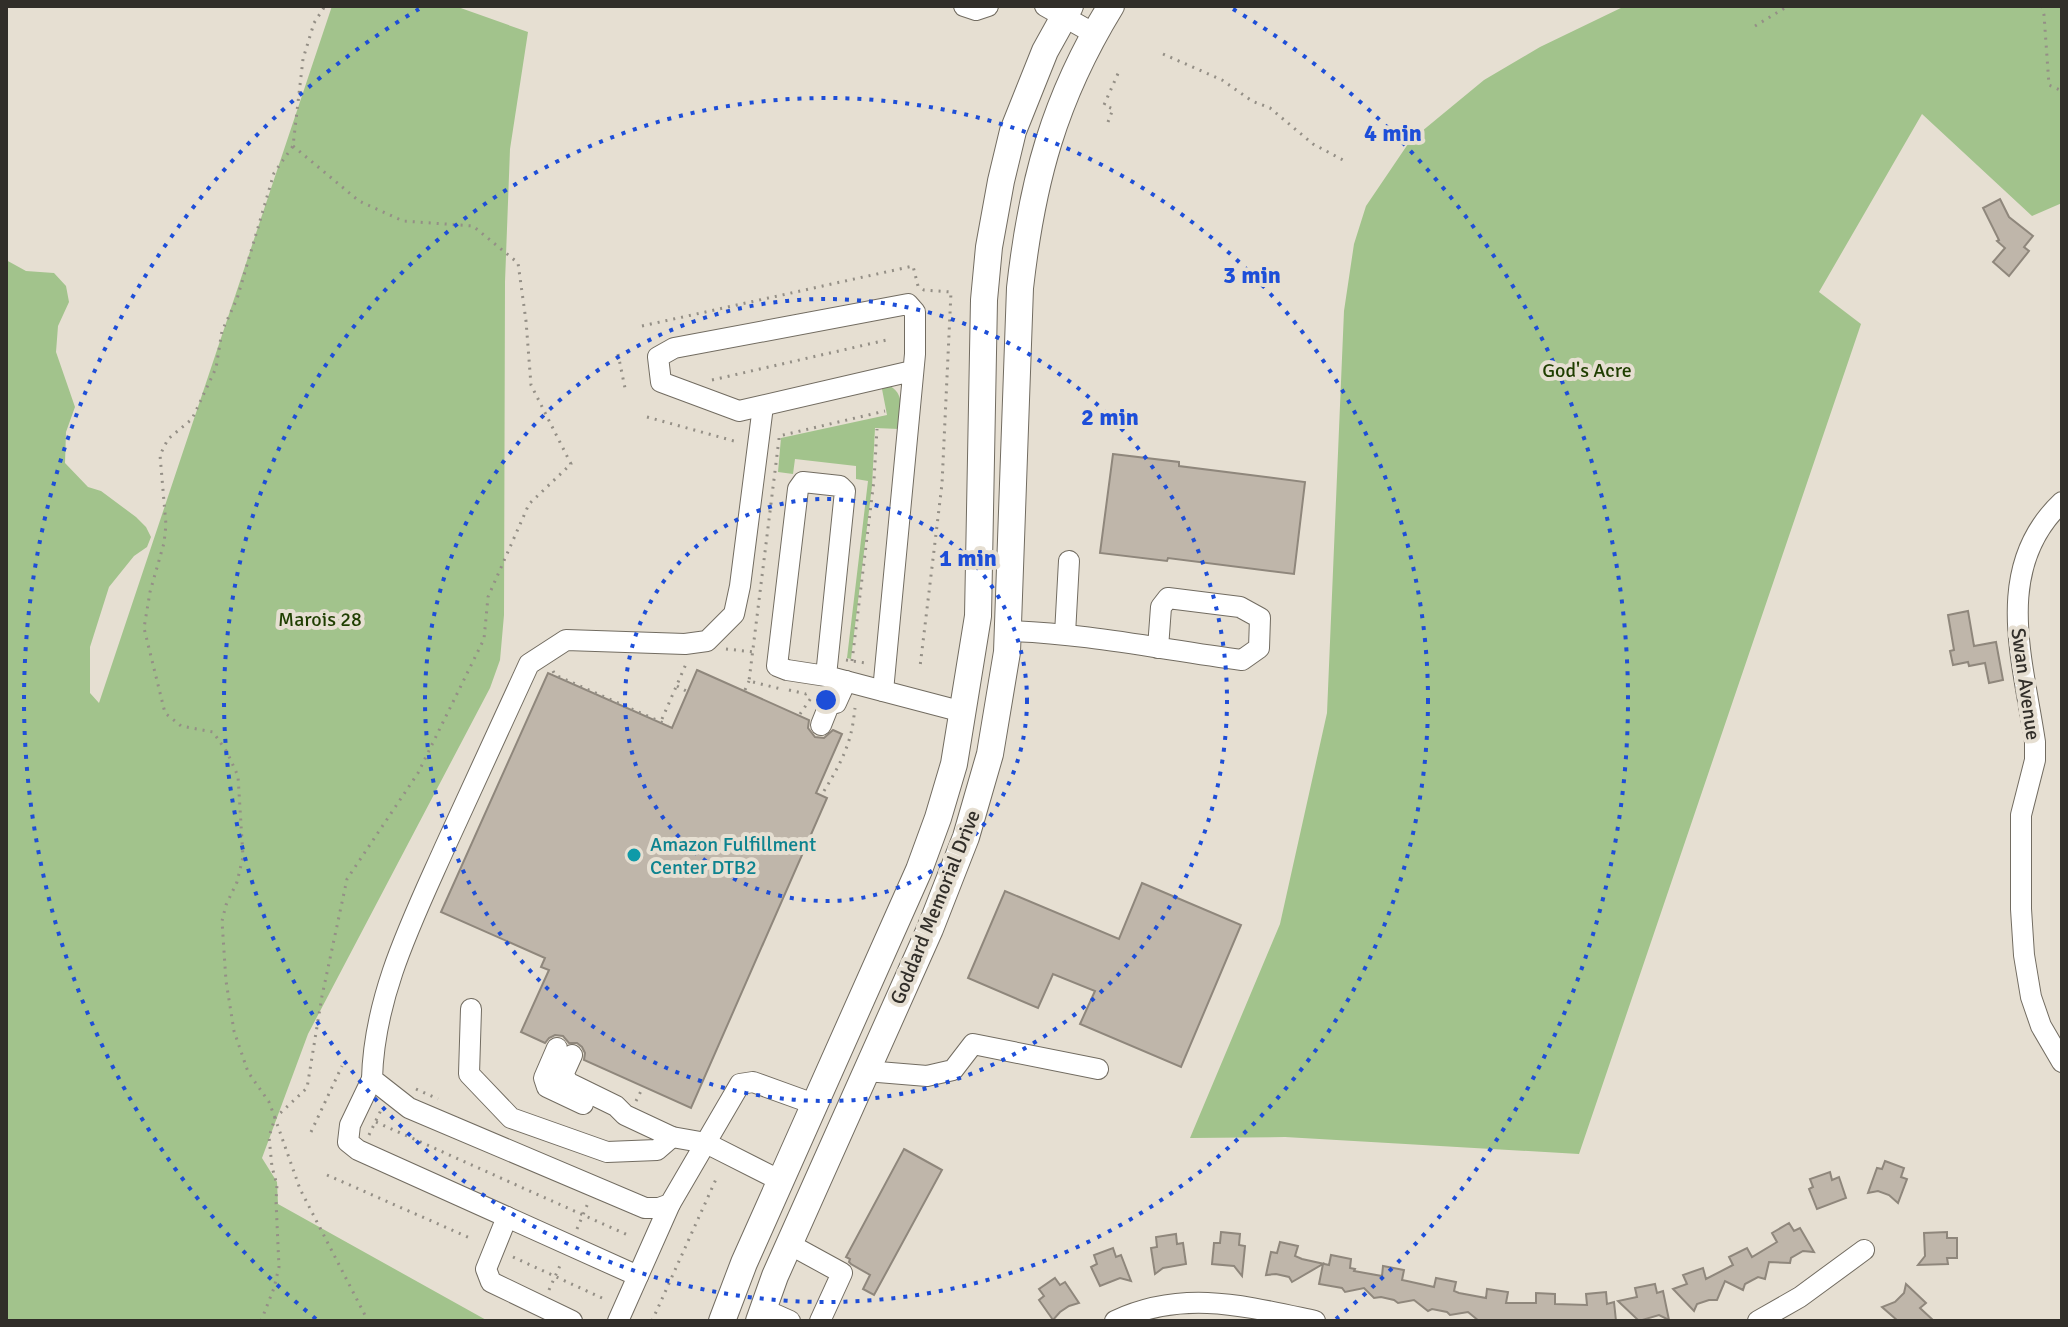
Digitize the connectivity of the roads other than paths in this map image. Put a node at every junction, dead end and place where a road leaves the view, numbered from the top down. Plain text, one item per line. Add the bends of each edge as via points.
1 (964, 6) edge
2 (988, 6) edge
3 (1111, 6) edge
4 (1060, 9) edge
5 (1093, 33) junction
6 (912, 371) junction
7 (763, 406) junction
8 (2062, 502) edge
9 (1069, 561) dead end
10 (1007, 631) junction
11 (1065, 634) junction
12 (1158, 648) junction
13 (841, 673) junction
14 (883, 691) junction
15 (963, 712) junction
16 (826, 728) dead end
17 (471, 1009) dead end
18 (564, 1052) dead end
19 (2062, 1062) edge
20 (1098, 1069) dead end
21 (866, 1071) junction
22 (372, 1079) junction
23 (814, 1104) junction
24 (672, 1137) junction
25 (706, 1143) junction
26 (781, 1181) junction
27 (670, 1204) junction
28 (507, 1217) junction
29 (789, 1244) junction
30 (1864, 1250) dead end
31 (638, 1276) junction
32 (761, 1315) edge
33 (572, 1321) edge
34 (618, 1321) edge
35 (722, 1321) edge
36 (790, 1321) edge
37 (820, 1321) edge
38 (1115, 1321) edge
39 (1315, 1321) edge
40 (1758, 1321) edge

1 - 2 street
3 - 5 main road, Goddard Memorial Drive
4 - 5 street
4 - 15 main road, Goddard Memorial Drive via 1013,131 989,247 978,616
5 - 10 main road, Goddard Memorial Drive via 1054,122 1025,237
6 - 7 street
6 - 7 street via 915,312 908,304 674,348 658,357 661,382 739,411
6 - 14 street
7 - 22 street via 734,614 707,641 566,640 529,664 401,944 383,1006
8 - 19 street, Swan Avenue via 2033,537 2017,621 2035,742 2021,815 2024,955 2041,1026
9 - 11 street
10 - 11 street
10 - 21 main road, Goddard Memorial Drive via 990,754 966,837
11 - 12 street
12 - 12 street via 1242,660 1259,648 1260,618 1240,607 1168,598 1161,607
13 - 13 street via 777,666 803,482 845,491
13 - 14 street
13 - 16 street
14 - 15 street
15 - 23 main road, Goddard Memorial Drive via 954,764 929,844
17 - 24 street via 469,1074 511,1118 607,1152 657,1150
18 - 24 street via 563,1075 569,1083 630,1109
20 - 21 street via 973,1044 953,1070 927,1076
21 - 29 main road, Goddard Memorial Drive
22 - 27 street via 409,1108 645,1208
22 - 28 street via 350,1125 348,1142
23 - 25 street via 753,1082 740,1084
23 - 26 main road, Goddard Memorial Drive
24 - 25 street
25 - 26 street
25 - 27 street
26 - 35 main road, Goddard Memorial Drive
27 - 31 street
28 - 31 street
28 - 33 street via 486,1269 491,1282
29 - 32 main road, Goddard Memorial Drive
29 - 37 street via 842,1273
30 - 40 street
31 - 34 street
32 - 36 street
38 - 39 street via 1156,1307 1196,1302 1236,1304

